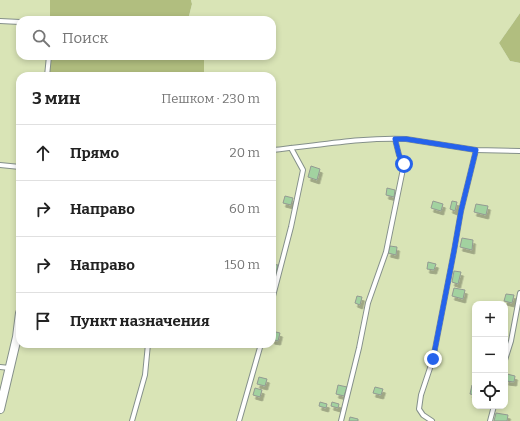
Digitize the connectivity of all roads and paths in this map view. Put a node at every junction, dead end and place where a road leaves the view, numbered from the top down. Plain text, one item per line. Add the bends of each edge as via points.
1 (0, 21) edge
2 (16, 22) edge
3 (49, 60) edge
4 (47, 72) edge
5 (395, 139) junction
6 (292, 148) junction
7 (276, 150) edge
8 (476, 150) junction
9 (520, 151) edge
10 (0, 165) edge
11 (16, 167) edge
12 (276, 285) edge
13 (520, 293) edge
14 (16, 341) edge
15 (148, 348) edge
16 (260, 348) edge
17 (508, 350) edge
18 (0, 367) edge
19 (10, 368) junction
20 (0, 409) edge
21 (493, 409) edge
22 (132, 421) edge
23 (239, 421) edge
24 (341, 421) edge
25 (432, 421) edge
26 (490, 421) edge

1 - 2 lane
3 - 4 lane
5 - 6 lane
5 - 8 lane
5 - 24 lane via 404,164 386,252 368,303
6 - 7 lane
6 - 12 lane via 303,170
8 - 9 lane
8 - 25 lane via 461,211 433,359 421,396 419,409
10 - 11 lane
13 - 17 lane
14 - 19 street
15 - 22 lane via 145,375
16 - 23 lane
18 - 19 lane
19 - 20 street
21 - 26 lane

